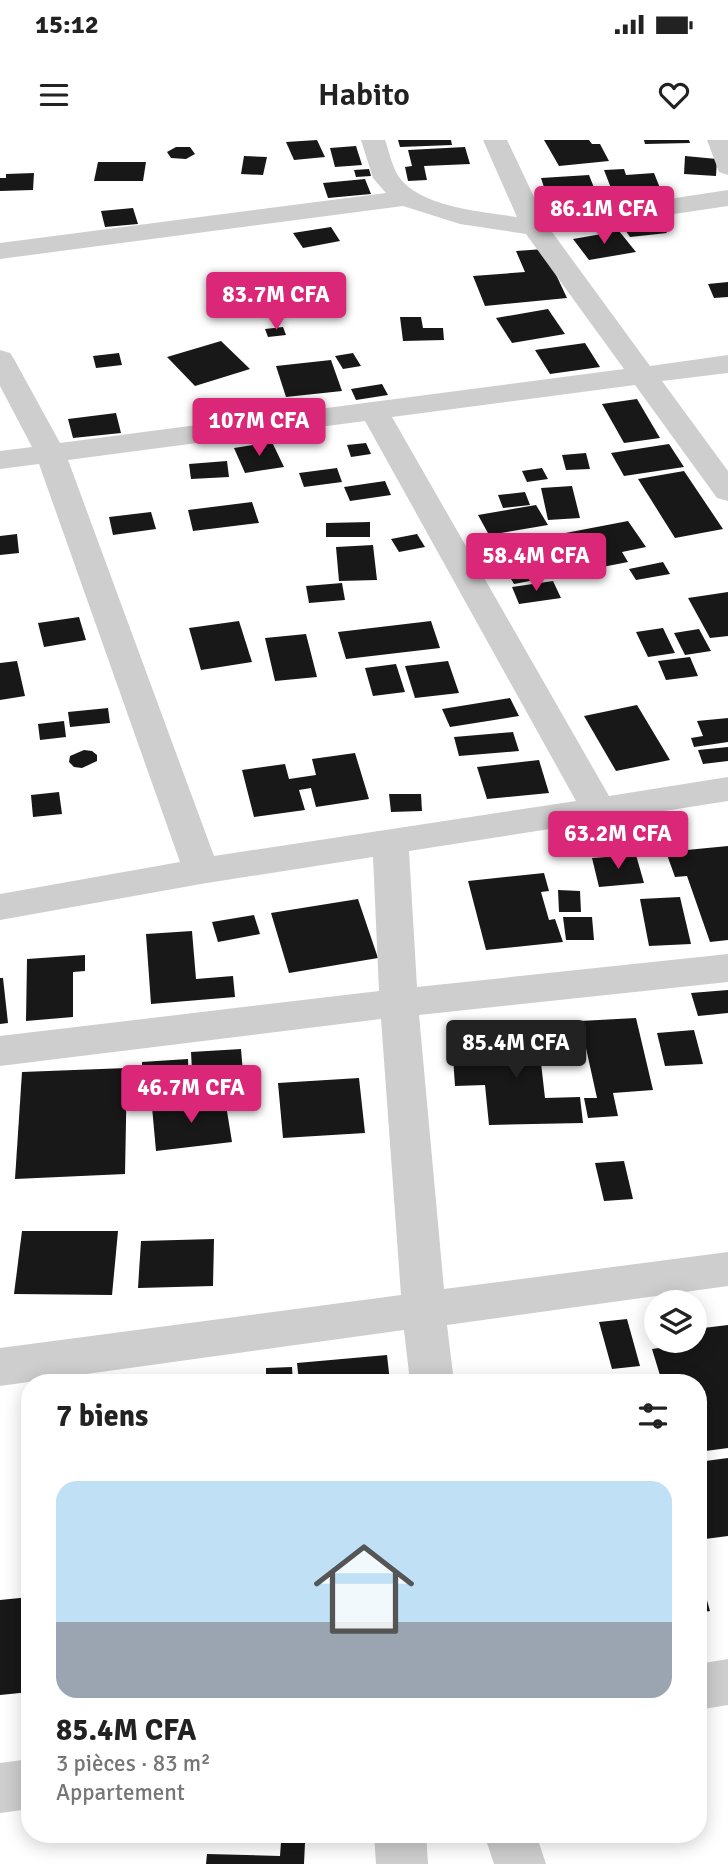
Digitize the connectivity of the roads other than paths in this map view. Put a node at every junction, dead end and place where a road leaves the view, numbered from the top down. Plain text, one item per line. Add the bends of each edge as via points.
1 (373, 140) edge
2 (495, 140) edge
3 (719, 140) edge
4 (728, 167) edge
5 (405, 198) junction
6 (728, 198) edge
7 (535, 227) junction
8 (0, 251) edge
9 (0, 359) edge
10 (728, 364) edge
11 (641, 373) junction
12 (376, 412) junction
13 (51, 455) junction
14 (0, 460) edge
15 (728, 492) edge
16 (728, 789) edge
17 (599, 810) junction
18 (390, 842) junction
19 (201, 871) junction
20 (0, 907) edge
21 (728, 968) edge
22 (398, 1003) junction
23 (0, 1051) edge
24 (728, 1269) edge
25 (423, 1311) junction
26 (0, 1367) edge
27 (431, 1374) edge
28 (728, 1682) edge
29 (707, 1686) edge
30 (21, 1785) edge
31 (0, 1788) edge
32 (401, 1843) edge
33 (513, 1843) edge
34 (402, 1864) edge
35 (520, 1864) edge

1 - 5 street via 386,178
2 - 7 street
3 - 4 street
5 - 7 street via 460,216
5 - 8 street
6 - 7 street
7 - 11 street
9 - 13 street
10 - 11 street
11 - 12 street
11 - 15 street
12 - 13 street
12 - 17 street
13 - 14 street
13 - 19 street
16 - 17 street
17 - 18 street
18 - 19 street
18 - 22 street
19 - 20 street
21 - 22 street
22 - 23 street
22 - 25 street
24 - 25 street
25 - 26 street
25 - 27 street
28 - 29 street
30 - 31 street
32 - 34 street
33 - 35 street

